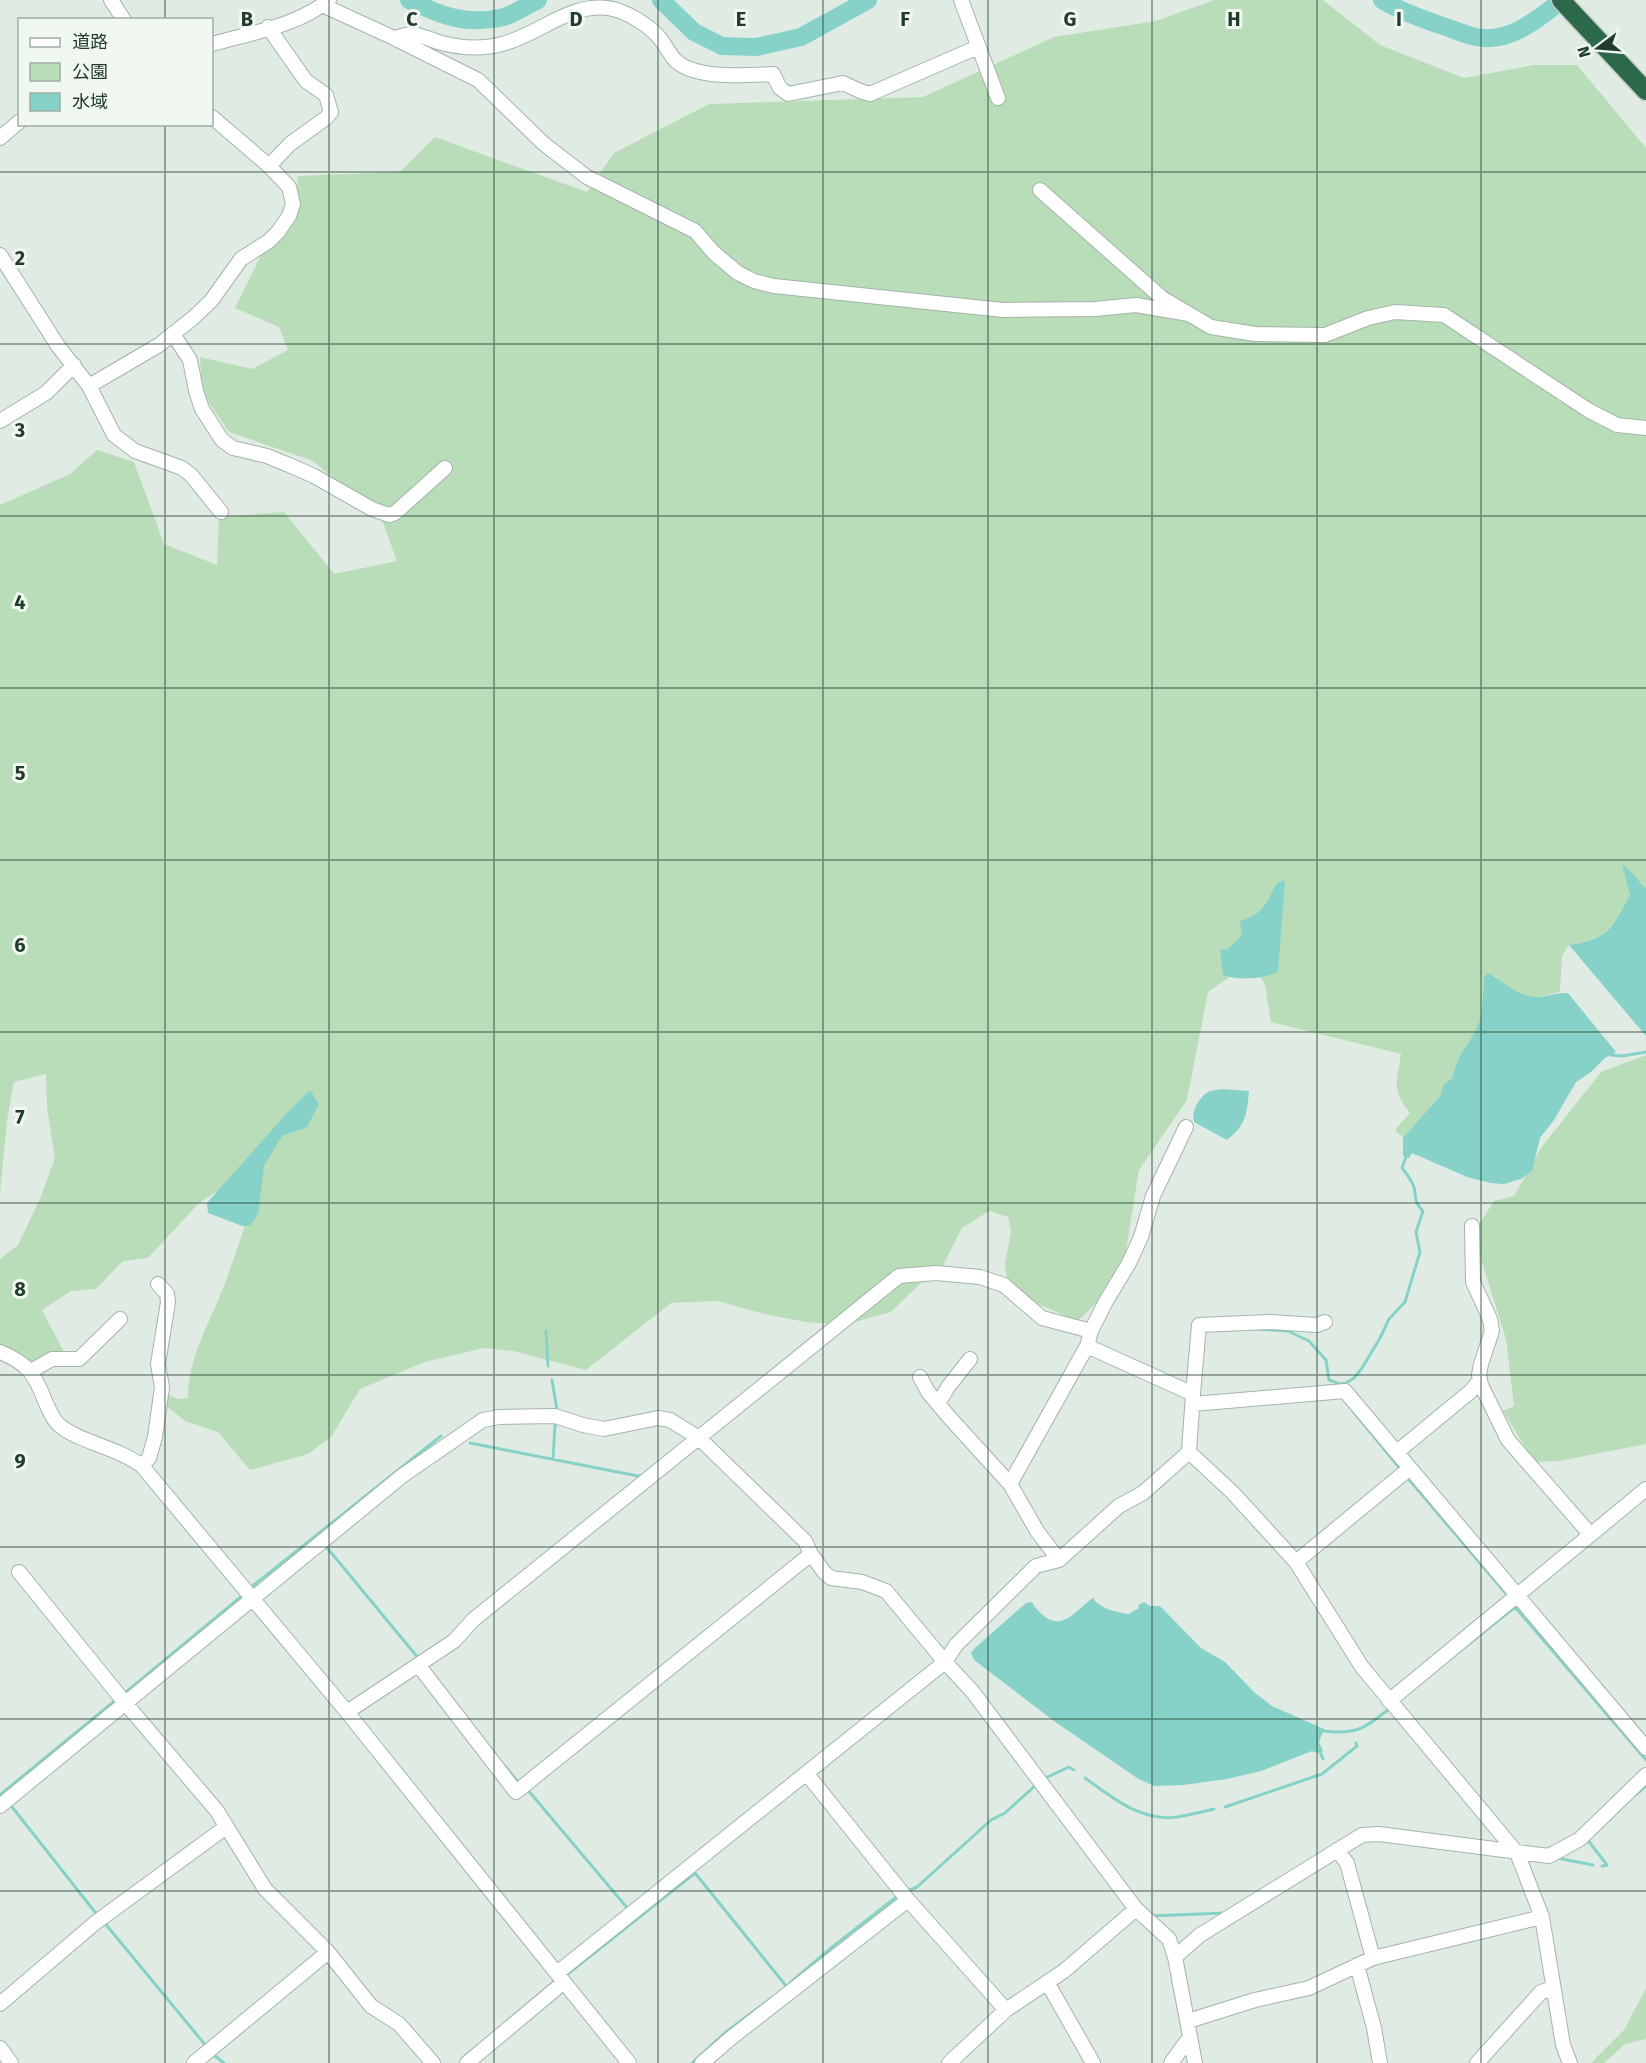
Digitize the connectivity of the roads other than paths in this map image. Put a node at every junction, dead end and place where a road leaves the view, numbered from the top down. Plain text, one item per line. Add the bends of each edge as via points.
1 (111, 0) edge
2 (961, 0) edge
3 (1561, 0) edge
4 (326, 3) edge
5 (123, 18) edge
6 (268, 27) junction
7 (394, 38) junction
8 (213, 44) edge
9 (978, 47) junction
10 (1646, 91) edge
11 (998, 98) dead end
12 (213, 118) edge
13 (18, 123) edge
14 (0, 138) edge
15 (269, 166) junction
16 (1040, 190) dead end
17 (0, 255) edge
18 (1189, 314) junction
19 (173, 334) junction
20 (74, 365) junction
21 (89, 386) junction
22 (0, 422) edge
23 (1646, 428) edge
24 (445, 468) dead end
25 (221, 512) dead end
26 (1186, 1127) dead end
27 (1472, 1226) dead end
28 (158, 1284) dead end
29 (120, 1319) dead end
30 (1325, 1322) dead end
31 (1091, 1331) junction
32 (1087, 1346) junction
33 (0, 1352) edge
34 (970, 1359) dead end
35 (31, 1371) junction
36 (920, 1377) dead end
37 (1480, 1380) junction
38 (1193, 1399) junction
39 (938, 1404) junction
40 (699, 1438) junction
41 (1189, 1452) junction
42 (1397, 1452) junction
43 (142, 1466) junction
44 (1410, 1468) junction
45 (1010, 1484) junction
46 (1646, 1489) edge
47 (1590, 1534) junction
48 (811, 1554) junction
49 (1059, 1560) junction
50 (1296, 1562) junction
51 (19, 1572) dead end
52 (1515, 1595) junction
53 (252, 1598) junction
54 (945, 1662) junction
55 (419, 1666) junction
56 (1389, 1701) junction
57 (126, 1704) junction
58 (347, 1712) junction
59 (1646, 1748) edge
60 (807, 1774) junction
61 (1646, 1775) edge
62 (0, 1806) edge
63 (226, 1827) junction
64 (1339, 1852) junction
65 (1517, 1852) junction
66 (908, 1900) junction
67 (1136, 1909) junction
68 (1542, 1917) junction
69 (328, 1952) junction
70 (1175, 1957) junction
71 (1373, 1958) junction
72 (1357, 1965) junction
73 (560, 1977) junction
74 (1048, 1984) junction
75 (1553, 1988) junction
76 (0, 2004) edge
77 (1006, 2010) junction
78 (1188, 2020) junction
79 (1190, 2037) junction
80 (0, 2048) edge
81 (11, 2063) edge
82 (194, 2063) edge
83 (433, 2063) edge
84 (467, 2063) edge
85 (629, 2063) edge
86 (702, 2063) edge
87 (950, 2063) edge
88 (1093, 2063) edge
89 (1171, 2063) edge
90 (1196, 2063) edge
91 (1380, 2063) edge
92 (1477, 2063) edge
93 (1570, 2063) edge

1 - 5 street
2 - 9 street
3 - 10 highway
4 - 6 street
4 - 7 street
6 - 8 street
6 - 15 street via 306,81 326,95 331,112
7 - 9 street via 410,34 484,48 518,39 570,12 601,7 641,23 657,35 676,62 691,69 712,74 773,74 788,94 843,83 870,94
7 - 18 street via 478,81 544,144 587,177 695,231 714,253 754,282 1003,310 1136,305
9 - 11 street
12 - 15 street
13 - 14 street
15 - 19 street via 289,187 293,204 289,216 269,241 241,259 211,301
16 - 18 street via 1162,298
17 - 20 street
18 - 23 street via 1211,327 1255,334 1313,335 1325,335 1395,312 1444,315 1588,410 1617,425
19 - 21 street
19 - 24 street via 190,360 202,409 222,440 233,448 289,465 389,515
20 - 21 street
20 - 22 street via 46,393
21 - 25 street via 114,435 135,450 182,468
26 - 31 street via 1153,1196 1129,1263
27 - 37 street via 1473,1282 1492,1331
28 - 43 street via 167,1294 168,1302 158,1364 162,1387 155,1437 149,1458
29 - 35 street via 79,1359 52,1359
30 - 38 street via 1199,1325
31 - 32 street
31 - 40 street via 1042,1318 1004,1285 980,1277 936,1273 899,1276
32 - 38 street
32 - 45 street
33 - 35 street
34 - 39 street
35 - 43 street via 56,1422
36 - 39 street
37 - 42 street
37 - 47 street via 1508,1440
38 - 41 street
38 - 42 street via 1346,1390
39 - 45 street
40 - 48 street via 805,1542
40 - 53 street via 670,1420 658,1418 604,1429 555,1416 499,1416 483,1420 402,1476
40 - 55 street
41 - 49 street via 1143,1493 1119,1506
41 - 50 street
42 - 44 street
43 - 53 street
44 - 50 street
44 - 52 street
45 - 49 street via 1036,1531
46 - 47 street
47 - 52 street
48 - 54 street via 831,1578 862,1582 886,1591
48 - 55 street via 516,1792
49 - 54 street via 1036,1566 956,1646
50 - 56 street
51 - 57 street
52 - 56 street
52 - 59 street
53 - 57 street
53 - 58 street
54 - 60 street
54 - 67 street via 972,1691
55 - 58 street
56 - 65 street
57 - 62 street
57 - 63 street via 217,1811
58 - 73 street
60 - 66 street
60 - 73 street
61 - 65 street via 1580,1839 1551,1856
63 - 69 street via 266,1889
63 - 76 street via 95,1923
64 - 65 street via 1362,1835 1379,1834
64 - 70 street via 1200,1935
64 - 71 street via 1347,1863
65 - 68 street
66 - 77 street
66 - 86 street
67 - 70 street via 1169,1939
67 - 74 street
68 - 71 street
68 - 75 street
69 - 82 street
69 - 83 street via 371,2006 399,2024
70 - 78 street
71 - 72 street
72 - 78 street via 1309,1988
72 - 91 street
73 - 84 street
73 - 85 street
74 - 77 street
74 - 88 street
75 - 92 street via 1541,1992
75 - 93 street
77 - 87 street
78 - 79 street
79 - 89 street
79 - 90 street
80 - 81 street

